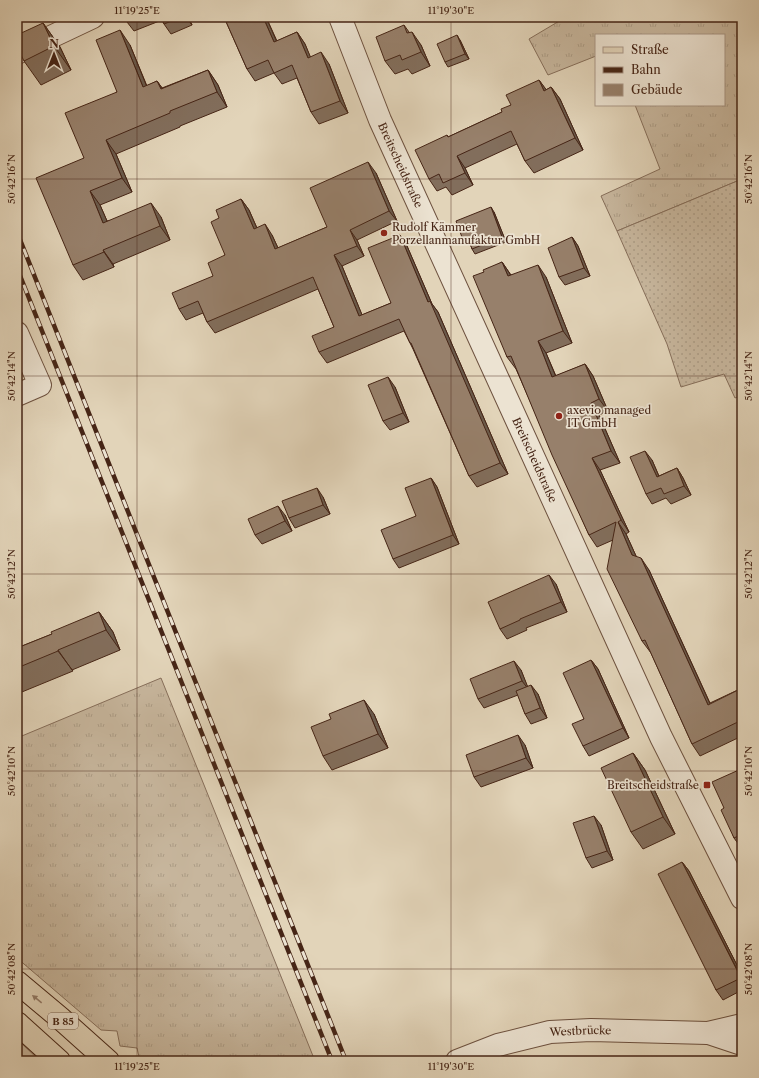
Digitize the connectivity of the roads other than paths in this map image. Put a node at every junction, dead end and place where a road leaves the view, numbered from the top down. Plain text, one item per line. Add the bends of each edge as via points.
1 (93, 17) edge
2 (340, 17) edge
3 (17, 53) edge
4 (17, 333) edge
5 (17, 395) edge
6 (742, 898) edge
7 (17, 982) edge
8 (17, 1023) edge
9 (742, 1025) edge
10 (708, 1033) junction
11 (742, 1044) edge
12 (59, 1061) edge
13 (108, 1061) edge
14 (457, 1061) edge

1 - 3 street
2 - 6 street, Breitscheidstraße via 380,120 651,716
4 - 5 street via 40,385
13 -> 7 main road, B 85
8 - 12 main road, B 85
9 - 10 street, Westbrücke
10 - 11 street, Westbrücke
10 - 14 street, Westbrücke via 591,1030 550,1032 498,1045

